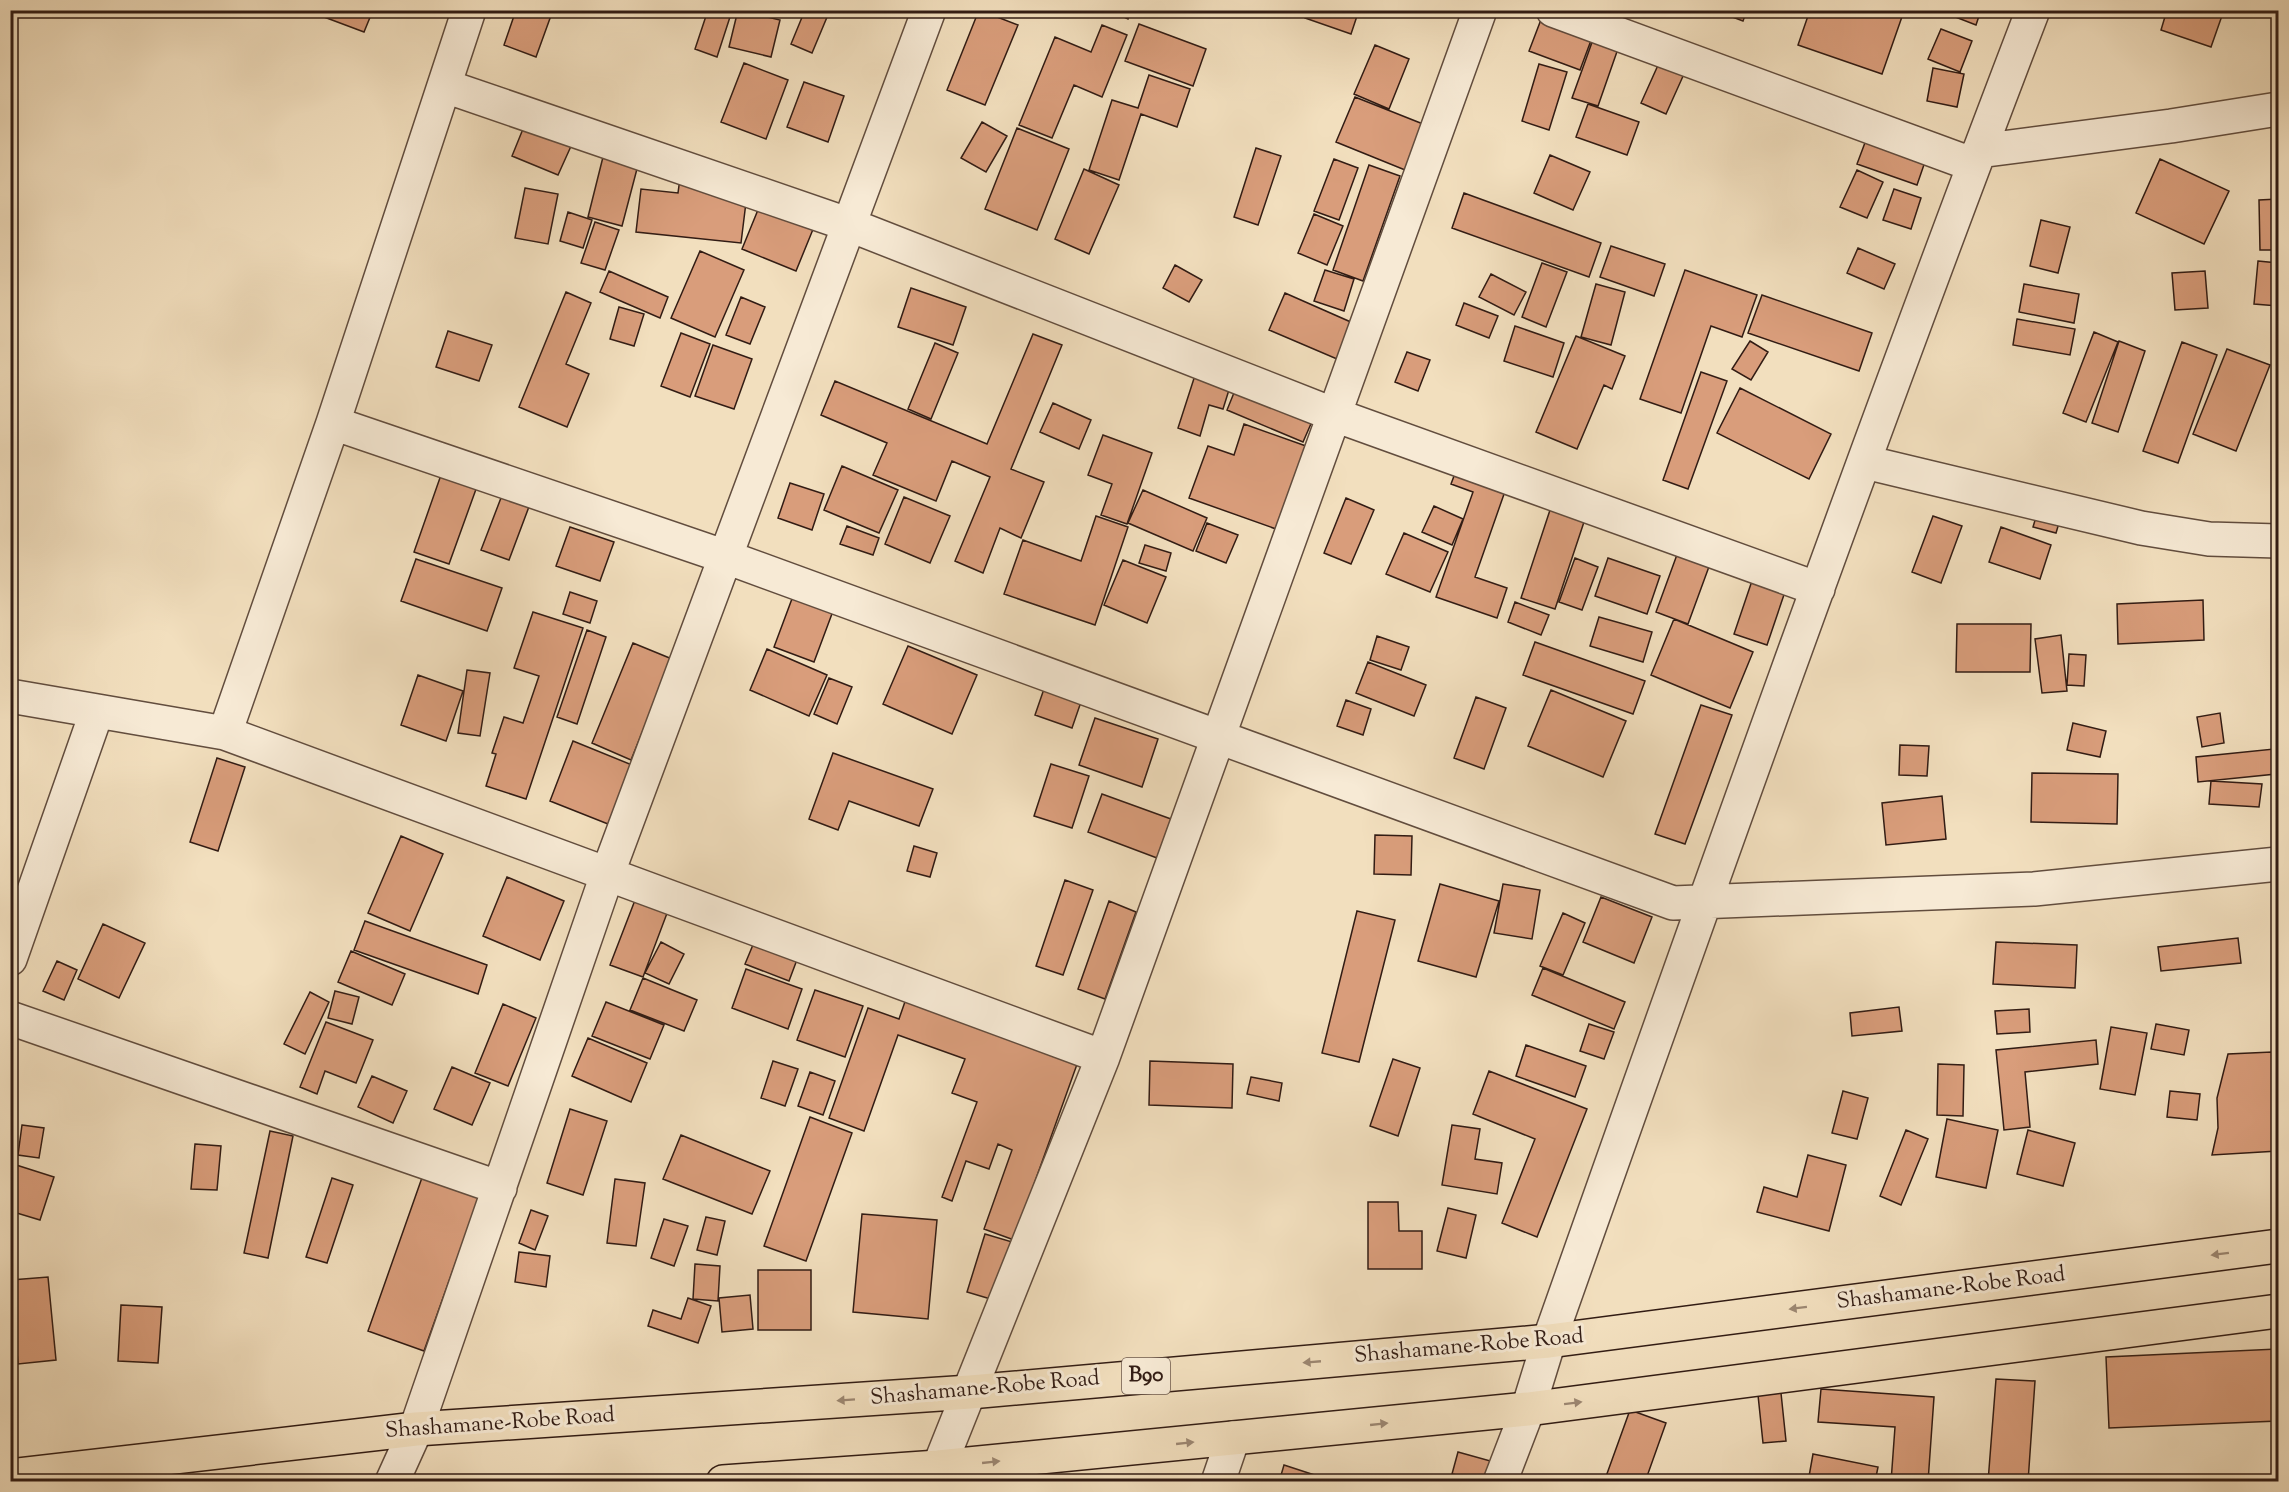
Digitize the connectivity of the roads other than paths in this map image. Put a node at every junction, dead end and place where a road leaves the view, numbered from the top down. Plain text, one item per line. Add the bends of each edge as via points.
1 (469, 10) edge
2 (929, 10) edge
3 (1480, 10) edge
4 (1553, 10) edge
5 (2033, 10) edge
6 (445, 86) junction
7 (2278, 109) edge
8 (1976, 158) junction
9 (849, 225) junction
10 (1335, 415) junction
11 (333, 423) junction
12 (1865, 462) junction
13 (2278, 541) edge
14 (726, 557) junction
15 (1818, 589) junction
16 (10, 696) edge
17 (98, 711) junction
18 (225, 733) junction
19 (1218, 738) junction
20 (2278, 864) edge
21 (608, 875) junction
22 (1703, 904) junction
23 (10, 958) edge
24 (10, 1018) edge
25 (1104, 1057) junction
26 (500, 1188) junction
27 (2278, 1246) edge
28 (2278, 1311) edge
29 (1549, 1341) junction
30 (970, 1392) junction
31 (1528, 1409) junction
32 (416, 1429) junction
33 (1233, 1438) junction
34 (936, 1474) edge
35 (10, 1476) edge
36 (392, 1482) edge
37 (723, 1482) edge
38 (1218, 1482) edge
39 (1500, 1482) edge

1 - 6 street
2 - 9 street
3 - 10 street
4 - 8 street
5 - 8 street
6 - 9 street
6 - 11 street
7 - 8 street
8 - 12 street
9 - 10 street
9 - 14 street
10 - 15 street
10 - 19 street
11 - 14 street
11 - 18 street
12 - 13 street via 2141,528 2209,539
12 - 15 street
14 - 19 street
14 - 21 street
15 - 22 street
16 - 17 street
17 - 18 street
17 - 23 street
18 - 21 street
19 - 22 street via 1673,903
19 - 25 street
20 - 22 street via 2034,889
21 - 25 street
21 - 26 street
22 - 29 street
24 - 26 street
25 - 30 street
26 - 32 street
27 -> 29 main road, Shashamane-Robe Road / B90
31 -> 28 main road
29 -> 30 main road, Shashamane-Robe Road / B90
29 - 31 street
30 -> 32 main road, Shashamane-Robe Road / B90
30 - 34 street
33 -> 31 main road
31 - 39 street
32 - 35 main road, Shashamane-Robe Road / B90
32 - 36 street
34 -> 33 main road
33 - 38 street
34 - 37 main road

